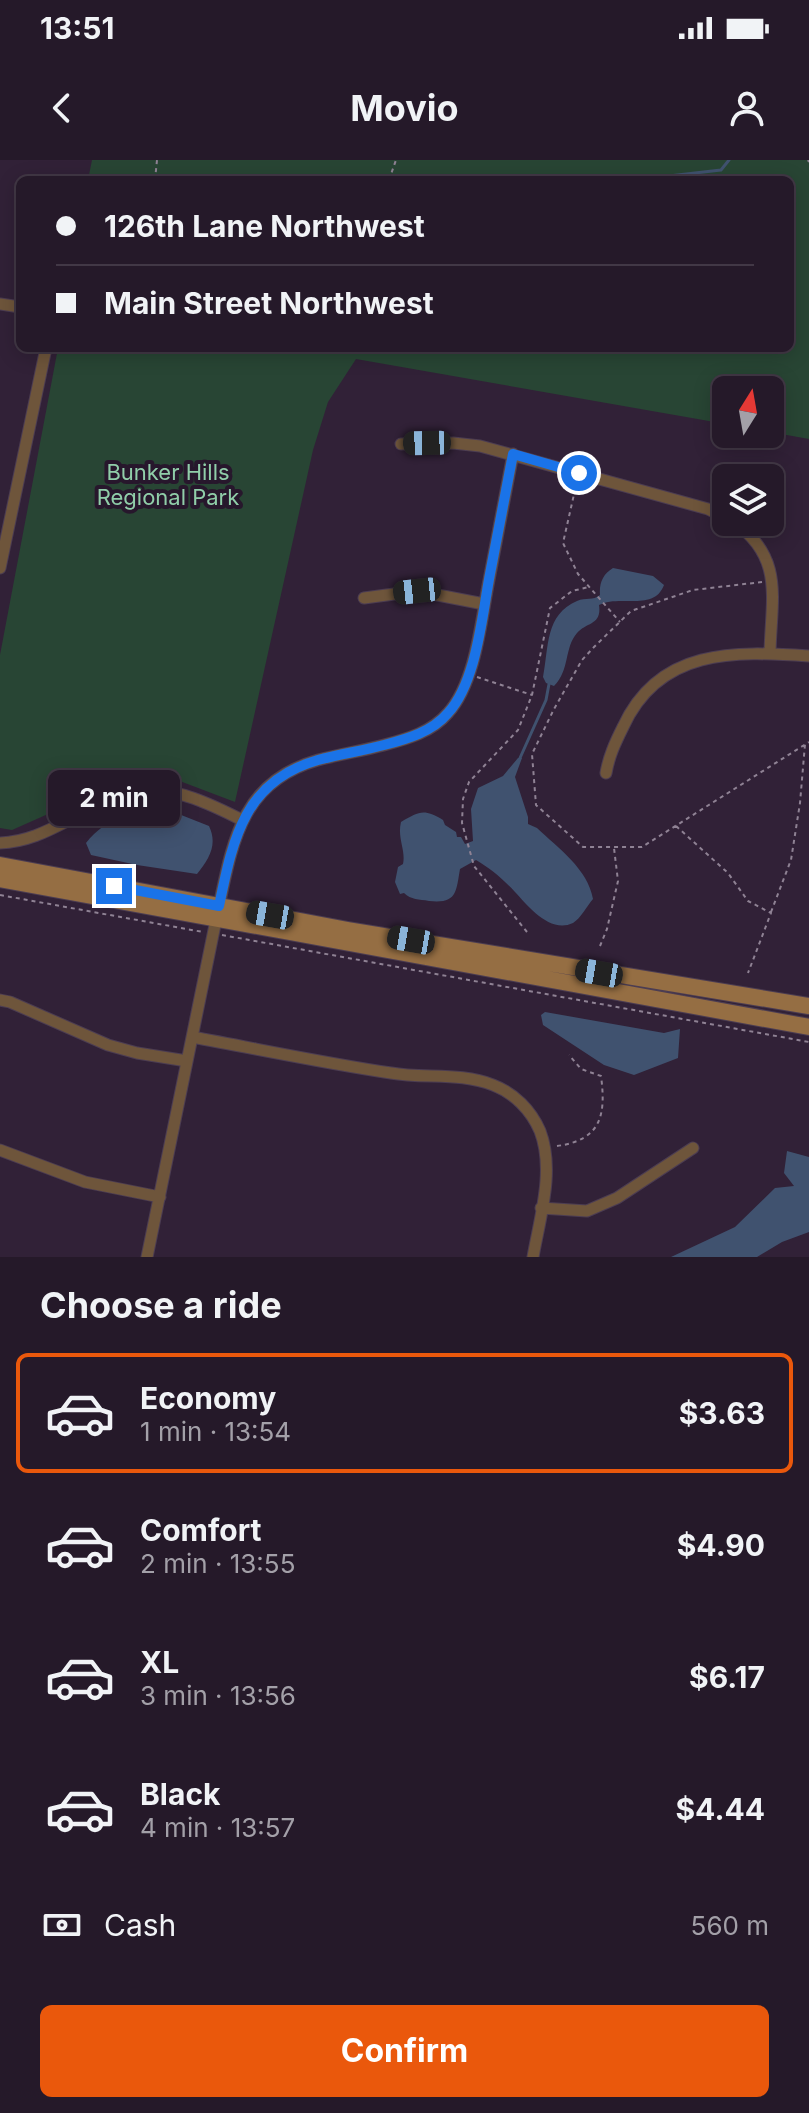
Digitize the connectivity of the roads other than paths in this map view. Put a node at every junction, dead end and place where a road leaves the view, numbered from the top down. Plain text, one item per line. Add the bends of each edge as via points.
1 (45, 352) edge
2 (401, 444) dead end
3 (513, 454) junction
4 (712, 511) edge
5 (752, 536) edge
6 (0, 568) edge
7 (364, 598) dead end
8 (484, 604) junction
9 (770, 653) junction
10 (809, 656) edge
11 (606, 773) dead end
12 (242, 820) junction
13 (0, 843) edge
14 (0, 865) edge
15 (0, 879) edge
16 (216, 919) junction
17 (0, 1000) edge
18 (809, 1006) edge
19 (809, 1027) edge
20 (192, 1037) junction
21 (187, 1061) junction
22 (693, 1148) dead end
23 (0, 1150) edge
24 (160, 1197) junction
25 (541, 1208) junction
26 (147, 1257) edge
27 (533, 1257) edge

1 - 6 street
2 - 3 street via 453,443
3 - 4 street
3 - 8 street
5 - 9 street via 771,567
7 - 8 street via 417,591
8 - 12 street via 464,688 448,713 418,736 286,772 264,789
9 - 10 street
9 - 11 street via 696,660 649,687 630,712
12 - 13 street via 189,795 143,791 110,799 38,837
12 - 16 street
14 - 16 main road
15 - 16 main road
16 - 18 main road
16 - 19 main road
16 - 20 street
17 - 21 street via 108,1045
20 - 21 street
20 - 25 street via 391,1074 463,1077 497,1086 523,1104 539,1129 547,1156
21 - 24 street
22 - 25 street via 617,1198 587,1211
23 - 24 street via 85,1182
24 - 26 street
25 - 27 street

